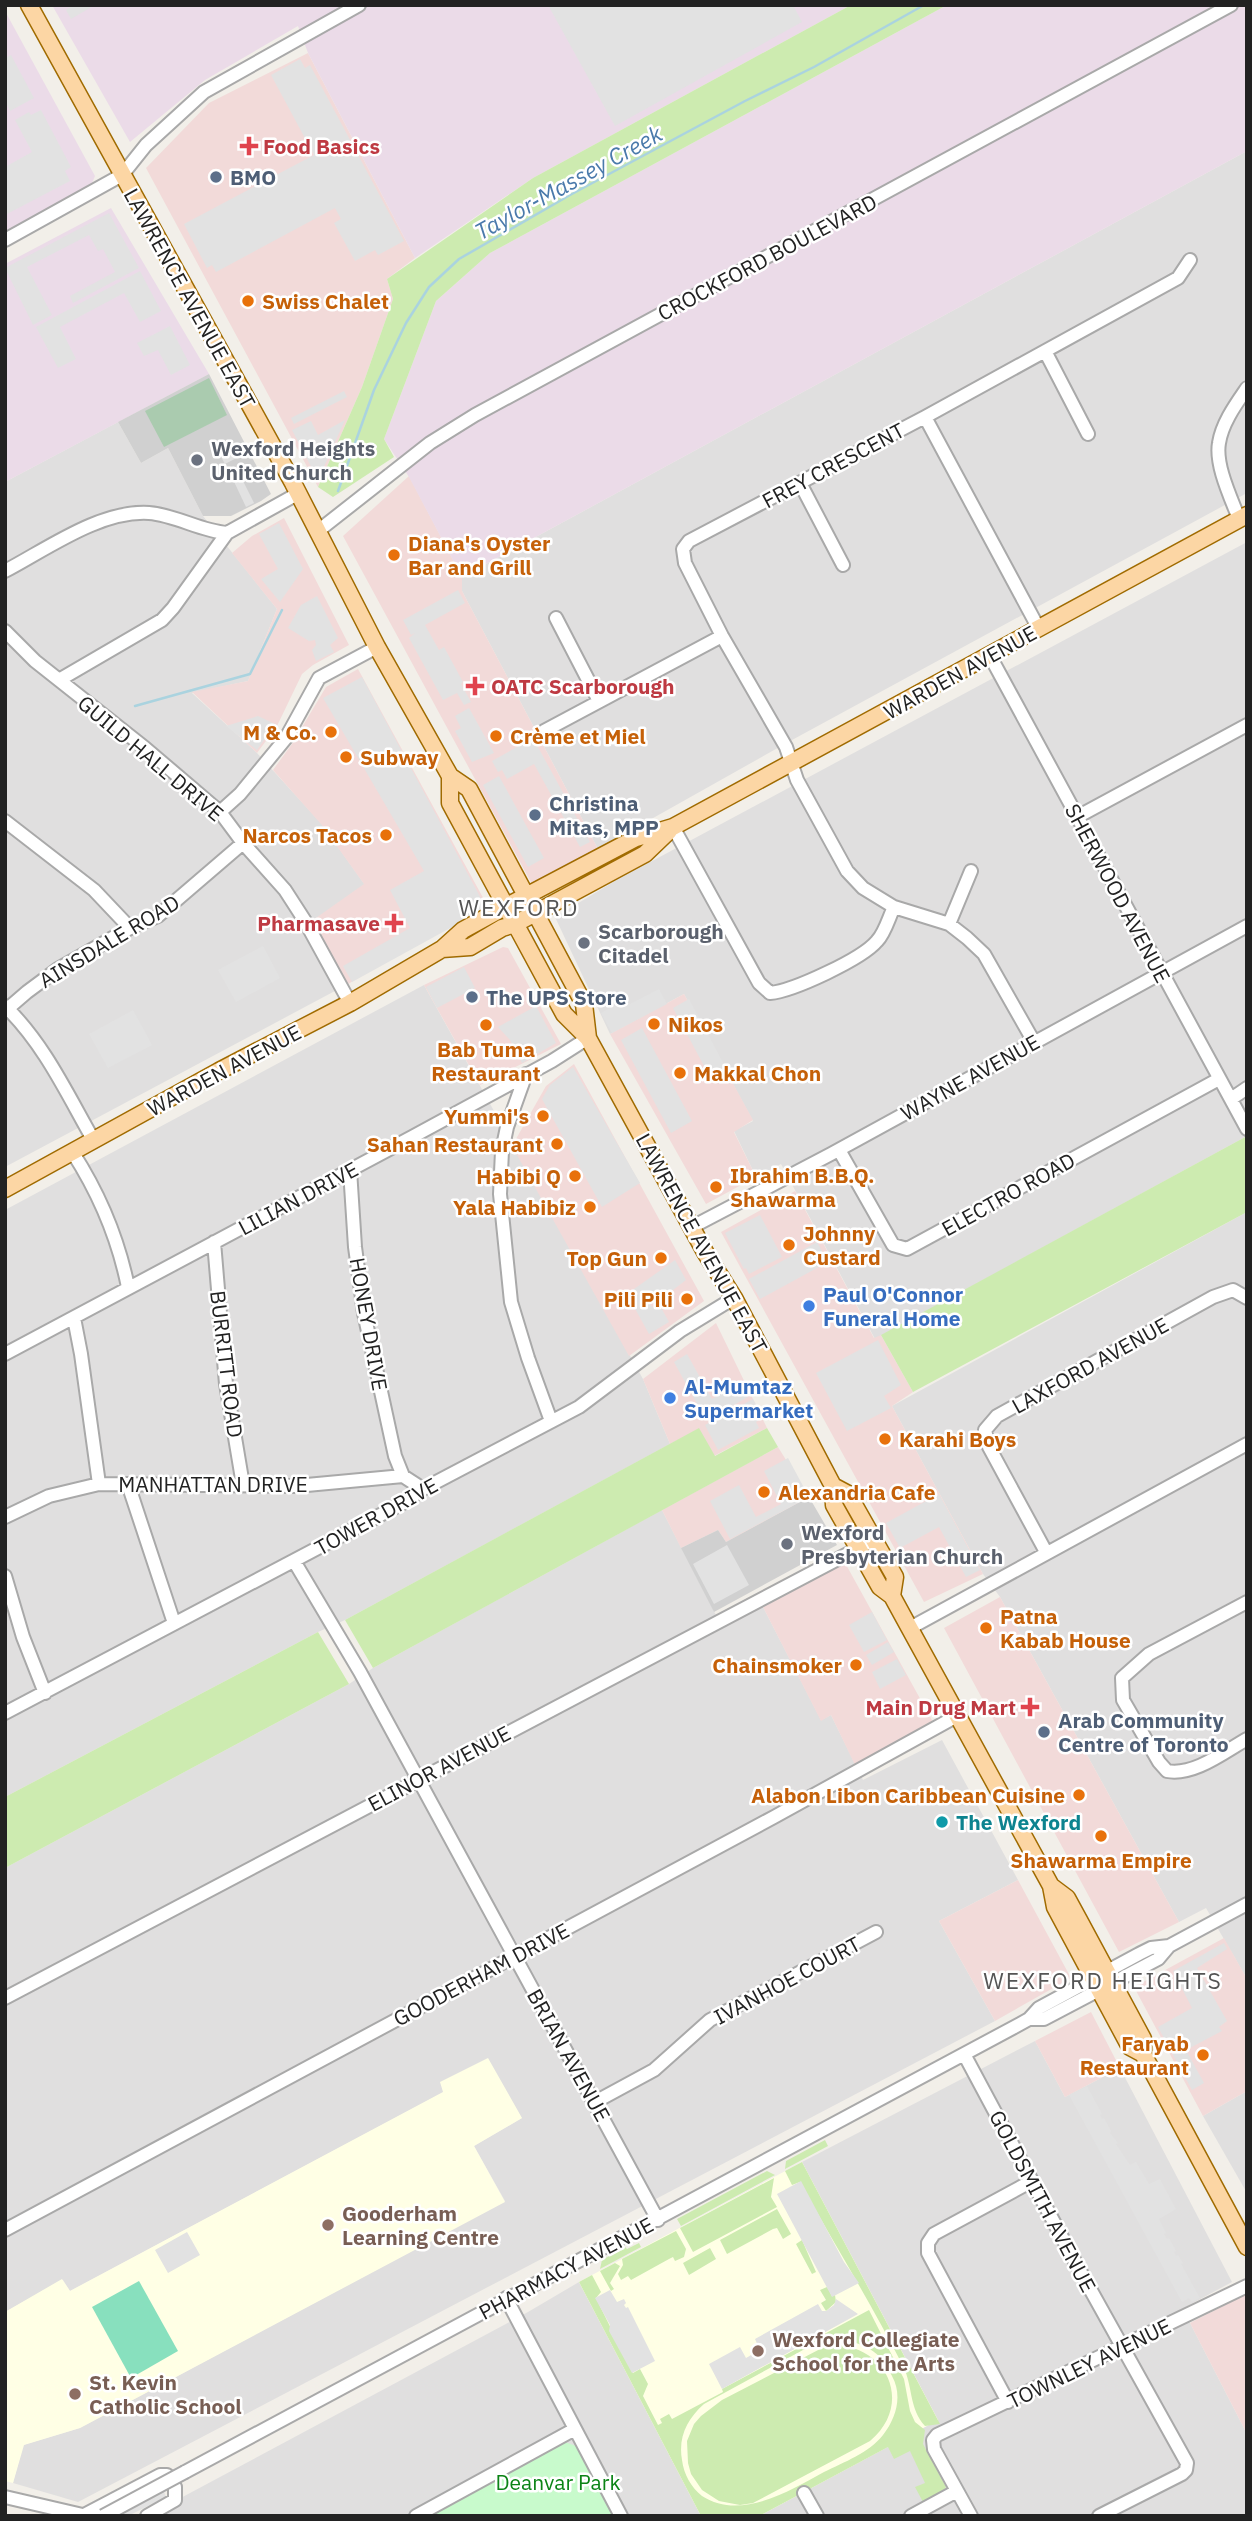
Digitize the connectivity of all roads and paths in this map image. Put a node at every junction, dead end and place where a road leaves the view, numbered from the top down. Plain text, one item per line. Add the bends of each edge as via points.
1 (29, 5) edge
2 (359, 5) edge
3 (1231, 5) edge
4 (122, 175) junction
5 (5, 240) edge
6 (1190, 260) dead end
7 (1045, 351) junction
8 (1247, 388) edge
9 (925, 417) junction
10 (1088, 434) dead end
11 (800, 483) junction
12 (299, 493) junction
13 (1243, 517) edge
14 (318, 531) junction
15 (227, 533) junction
16 (843, 565) dead end
17 (5, 571) edge
18 (556, 618) dead end
19 (1039, 629) junction
20 (5, 631) edge
21 (722, 636) junction
22 (377, 647) junction
23 (990, 656) junction
24 (59, 680) junction
25 (599, 701) junction
26 (1247, 725) edge
27 (544, 731) dead end
28 (791, 764) junction
29 (450, 776) junction
30 (220, 812) junction
31 (1077, 817) junction
32 (5, 821) edge
33 (673, 827) junction
34 (243, 843) junction
35 (971, 871) dead end
36 (526, 896) junction
37 (505, 907) junction
38 (894, 907) junction
39 (535, 912) junction
40 (515, 924) junction
41 (949, 924) junction
42 (1247, 926) edge
43 (130, 928) junction
44 (442, 949) junction
45 (1161, 973) junction
46 (350, 1003) junction
47 (6, 1009) edge
48 (588, 1038) junction
49 (1034, 1042) junction
50 (526, 1074) junction
51 (1219, 1079) junction
52 (1247, 1088) edge
53 (1231, 1099) junction
54 (1247, 1129) edge
55 (94, 1141) junction
56 (839, 1150) junction
57 (72, 1153) junction
58 (350, 1170) junction
59 (5, 1189) edge
60 (692, 1227) junction
61 (214, 1242) junction
62 (128, 1287) junction
63 (734, 1298) junction
64 (1247, 1298) edge
65 (74, 1318) junction
66 (5, 1354) edge
67 (551, 1421) junction
68 (1247, 1444) edge
69 (403, 1476) junction
70 (99, 1483) junction
71 (128, 1484) junction
72 (243, 1485) junction
73 (833, 1486) junction
74 (424, 1489) junction
75 (5, 1517) edge
76 (874, 1540) junction
77 (859, 1548) junction
78 (1046, 1552) junction
79 (294, 1561) junction
80 (5, 1576) edge
81 (892, 1596) junction
82 (1247, 1602) edge
83 (174, 1623) junction
84 (909, 1628) junction
85 (45, 1693) junction
86 (5, 1713) edge
87 (957, 1716) junction
88 (1247, 1739) edge
89 (418, 1780) junction
90 (1247, 1904) edge
91 (877, 1932) dead end
92 (516, 1956) junction
93 (1103, 1980) junction
94 (5, 1998) edge
95 (964, 2054) junction
96 (595, 2102) junction
97 (1032, 2181) junction
98 (658, 2220) junction
99 (5, 2230) edge
100 (1247, 2248) edge
101 (1247, 2286) edge
102 (506, 2298) junction
103 (1122, 2347) junction
104 (1008, 2402) junction
105 (575, 2428) junction
106 (957, 2491) junction
107 (804, 2493) dead end
108 (5, 2497) edge
109 (85, 2515) edge
110 (103, 2516) edge
111 (147, 2516) edge
112 (416, 2516) edge
113 (621, 2516) edge
114 (817, 2516) edge
115 (911, 2516) edge
116 (971, 2516) edge
117 (1099, 2516) edge

1 - 4 main road, LAWRENCE AVENUE EAST
2 - 4 street via 204,92 146,145
3 - 14 street, CROCKFORD BOULEVARD via 475,415 430,443
4 - 5 street
4 - 12 main road, LAWRENCE AVENUE EAST
6 - 7 street, FREY CRESCENT via 1178,278
7 - 9 street, FREY CRESCENT
7 - 10 street
8 - 13 street via 1229,414 1218,444 1222,470
9 - 11 street, FREY CRESCENT
9 - 19 street
11 - 16 street
11 - 21 street, FREY CRESCENT via 689,541 683,549 685,563
12 - 14 main road, LAWRENCE AVENUE EAST
12 - 15 street
13 - 19 main road, WARDEN AVENUE
14 - 22 main road, LAWRENCE AVENUE EAST
15 - 17 street via 209,532 161,515 132,513 88,526
15 - 24 street via 162,620
18 - 25 street
19 - 23 main road, WARDEN AVENUE
20 - 24 street, GUILD HALL DRIVE
21 - 25 street
21 - 28 street, FREY CRESCENT via 786,747
22 - 29 main road, LAWRENCE AVENUE EAST
22 - 30 street via 319,678 286,738
23 - 28 main road, WARDEN AVENUE
23 - 31 street, SHERWOOD AVENUE
24 - 30 street, GUILD HALL DRIVE
25 - 27 street
26 - 31 street
28 - 33 main road, WARDEN AVENUE
28 - 38 street, FREY CRESCENT via 847,871 863,888
29 - 36 main road, LAWRENCE AVENUE EAST via 469,789
29 - 37 main road, LAWRENCE AVENUE EAST via 450,803
30 - 34 street, GUILD HALL DRIVE
31 - 45 street, SHERWOOD AVENUE
32 - 43 street via 94,890
33 - 36 main road, WARDEN AVENUE via 636,838
33 - 38 street via 759,983 771,993 785,992 854,958 878,941
33 - 39 main road, WARDEN AVENUE via 645,854
34 - 43 street, AINSDALE ROAD via 158,916
34 - 46 street, GUILD HALL DRIVE via 285,890
35 - 41 street
36 - 37 main road, WARDEN AVENUE
36 - 39 main road, LAWRENCE AVENUE EAST
37 - 40 main road, LAWRENCE AVENUE EAST
37 - 44 main road, WARDEN AVENUE via 463,930
38 - 41 street, FREY CRESCENT
39 - 40 main road, WARDEN AVENUE
39 - 48 main road, LAWRENCE AVENUE EAST via 584,1004
40 - 44 main road, WARDEN AVENUE via 470,947
40 - 48 main road, LAWRENCE AVENUE EAST via 564,1014
41 - 49 street via 984,954
42 - 45 street, WAYNE AVENUE
43 - 47 street, AINSDALE ROAD via 58,969
44 - 46 main road, WARDEN AVENUE
45 - 49 street, WAYNE AVENUE
45 - 51 street, SHERWOOD AVENUE
46 - 55 main road, WARDEN AVENUE
47 - 55 street via 24,1025 48,1060
48 - 50 street, LILIAN DRIVE
48 - 60 main road, LAWRENCE AVENUE EAST
49 - 56 street, WAYNE AVENUE
50 - 58 street, LILIAN DRIVE
50 - 67 street via 507,1127 500,1194 511,1302
51 - 53 street, SHERWOOD AVENUE
51 - 56 street, ELECTRO ROAD via 907,1249 893,1245
52 - 53 street
53 - 54 street, SHERWOOD AVENUE
55 - 57 main road, WARDEN AVENUE
56 - 60 street, WAYNE AVENUE
57 - 59 main road, WARDEN AVENUE
57 - 62 street via 107,1214
58 - 61 street, LILIAN DRIVE
58 - 69 street, HONEY DRIVE via 364,1313
60 - 63 main road, LAWRENCE AVENUE EAST
61 - 62 street, LILIAN DRIVE
61 - 72 street, BURRITT ROAD via 226,1384
62 - 65 street, LILIAN DRIVE
63 - 67 street, TOWER DRIVE via 680,1331 579,1407
63 - 73 main road, LAWRENCE AVENUE EAST
64 - 78 street, LAXFORD AVENUE via 1233,1290 1213,1297 997,1416 985,1430 989,1447
65 - 66 street, LILIAN DRIVE
65 - 70 street
67 - 74 street, TOWER DRIVE
68 - 78 street
69 - 72 street, MANHATTAN DRIVE via 296,1486
69 - 74 street
70 - 71 street, MANHATTAN DRIVE
70 - 75 street, MANHATTAN DRIVE via 49,1496
71 - 72 street, MANHATTAN DRIVE
71 - 83 street
73 - 76 main road, LAWRENCE AVENUE EAST via 848,1493
73 - 77 main road, LAWRENCE AVENUE EAST via 834,1505
74 - 79 street, TOWER DRIVE
76 - 77 street, ELINOR AVENUE
76 - 81 main road, LAWRENCE AVENUE EAST via 895,1577
77 - 81 main road, LAWRENCE AVENUE EAST via 880,1587
77 - 89 street, ELINOR AVENUE
78 - 84 street
79 - 83 street, TOWER DRIVE
79 - 89 street, BRIAN AVENUE
80 - 85 street
81 - 84 main road, LAWRENCE AVENUE EAST
82 - 88 street via 1149,1654 1122,1678 1123,1700 1167,1771 1179,1773
83 - 85 street, TOWER DRIVE
84 - 87 main road, LAWRENCE AVENUE EAST
85 - 86 street, TOWER DRIVE
87 - 92 street, GOODERHAM DRIVE
87 - 93 main road, LAWRENCE AVENUE EAST via 1051,1886 1055,1907
89 - 92 street, BRIAN AVENUE
89 - 94 street, ELINOR AVENUE
90 - 93 street, PHARMACY AVENUE via 1169,1946 1151,1948
91 - 96 street, IVANHOE COURT via 710,2021 654,2070
92 - 96 street, BRIAN AVENUE
92 - 99 street, GOODERHAM DRIVE
93 - 95 street, PHARMACY AVENUE via 1039,2008 1029,2019
93 - 100 main road, LAWRENCE AVENUE EAST via 1130,2047 1143,2054
95 - 97 street, GOLDSMITH AVENUE
95 - 98 street, PHARMACY AVENUE
96 - 98 street, BRIAN AVENUE
97 - 103 street, GOLDSMITH AVENUE
97 - 104 street via 934,2234 928,2243 932,2260
98 - 102 street, PHARMACY AVENUE
101 - 103 street, TOWNLEY AVENUE
102 - 105 street
102 - 110 street, PHARMACY AVENUE, bridge
103 - 104 street, TOWNLEY AVENUE
103 - 117 street, GOLDSMITH AVENUE via 1188,2466
104 - 106 street, TOWNLEY AVENUE via 933,2440
105 - 112 street
105 - 113 street
106 - 115 street
106 - 116 street
107 - 114 street
108 - 109 street
109 - 111 street via 167,2475 175,2487 175,2500

